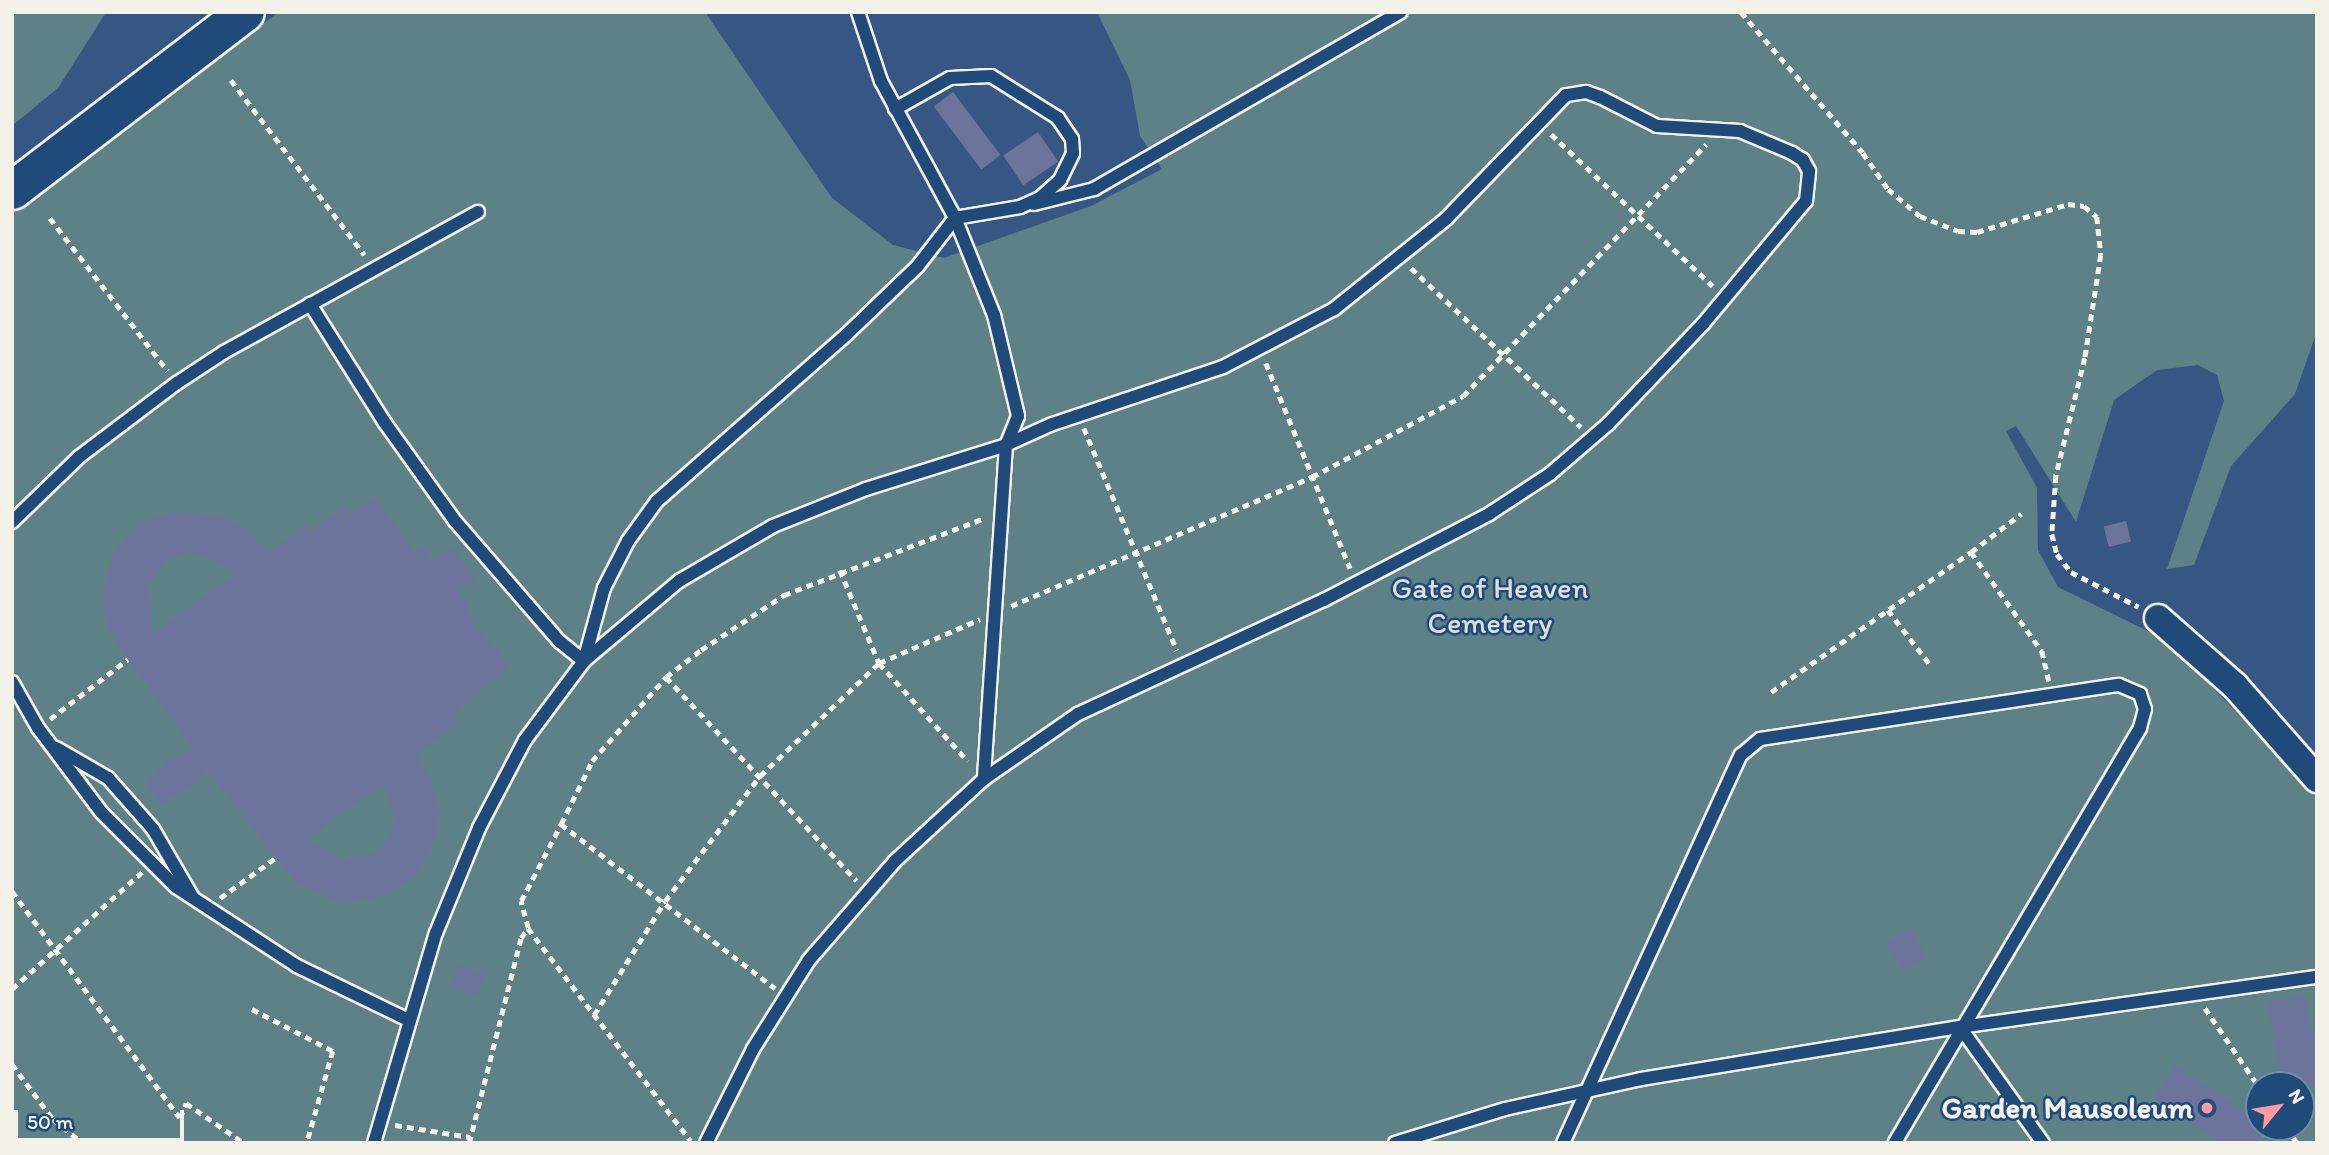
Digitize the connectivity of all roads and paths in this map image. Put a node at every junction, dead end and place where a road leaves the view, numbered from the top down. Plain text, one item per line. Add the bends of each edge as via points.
1 (245, 12) edge
2 (859, 12) edge
3 (1401, 12) edge
4 (1741, 12) edge
5 (231, 80) dead end
6 (895, 108) junction
7 (1538, 121) junction
8 (1722, 128) junction
9 (12, 190) edge
10 (1020, 207) junction
11 (478, 212) dead end
12 (1639, 216) junction
13 (50, 218) dead end
14 (955, 218) junction
15 (1401, 257) junction
16 (377, 269) junction
17 (1726, 297) junction
18 (310, 304) junction
19 (1260, 349) junction
20 (1503, 356) junction
21 (177, 383) junction
22 (1079, 415) junction
23 (1592, 438) junction
24 (1006, 445) junction
25 (1312, 477) junction
26 (1002, 514) junction
27 (2021, 514) dead end
28 (12, 522) edge
29 (1136, 552) junction
30 (1971, 552) junction
31 (840, 570) junction
32 (1357, 583) junction
33 (1888, 610) junction
34 (994, 612) junction
35 (2158, 618) joint
36 (128, 659) dead end
37 (584, 661) junction
38 (879, 663) junction
39 (1929, 663) dead end
40 (1182, 664) junction
41 (666, 677) junction
42 (12, 682) edge
43 (1771, 692) dead end
44 (2052, 696) junction
45 (38, 728) junction
46 (51, 745) junction
47 (760, 776) junction
48 (984, 779) junction
49 (2317, 779) edge
50 (561, 824) junction
51 (274, 859) dead end
52 (150, 864) junction
53 (12, 891) edge
54 (867, 892) junction
55 (194, 900) junction
56 (665, 901) junction
57 (205, 908) junction
58 (528, 928) junction
59 (57, 952) junction
60 (2317, 977) edge
61 (12, 989) edge
62 (2194, 993) junction
63 (784, 995) junction
64 (252, 1009) dead end
65 (593, 1015) junction
66 (408, 1020) junction
67 (1960, 1027) junction
68 (12, 1064) edge
69 (2248, 1071) edge
70 (1588, 1089) junction
71 (379, 1123) junction
72 (469, 1140) edge
73 (83, 1143) edge
74 (244, 1143) edge
75 (307, 1143) edge
76 (374, 1143) edge
77 (692, 1143) edge
78 (706, 1143) edge
79 (1395, 1143) edge
80 (1563, 1143) edge
81 (1895, 1143) edge
82 (2043, 1143) edge

1 - 9 main road
2 - 6 lane via 881,81
3 - 10 lane via 1094,189
4 - 35 path via 1863,153 1888,189 1920,216 1958,231 1977,232 2074,203 2097,217 2101,255 2085,358 2056,476 2053,544 2063,564 2080,579
5 - 16 path
6 - 10 lane via 950,78 991,76 1058,118 1072,139 1073,153 1060,180 1040,198
6 - 14 lane
7 - 8 lane via 1557,100 1586,92 1657,126
7 - 12 path
7 - 15 lane via 1446,219
8 - 12 path
8 - 17 lane via 1770,140 1803,159 1810,186 1800,209
10 - 14 lane
11 - 16 lane
12 - 17 path
12 - 20 path
13 - 21 path
14 - 24 lane via 994,315 1018,416
14 - 37 lane via 917,267 846,335 657,501 628,541 604,588
15 - 19 lane via 1334,309
15 - 20 path
16 - 18 lane
17 - 23 lane
18 - 21 lane
18 - 37 lane via 385,423 455,521 559,641
19 - 22 lane via 1181,384
19 - 25 path
20 - 23 path
20 - 25 path via 1464,396
21 - 28 lane via 79,457
22 - 24 lane
22 - 29 path
23 - 32 lane via 1550,474 1489,514
24 - 26 lane
24 - 37 lane via 866,489 773,526 679,581
25 - 29 path
25 - 32 path
26 - 31 path
26 - 34 lane
27 - 30 path
29 - 34 path
29 - 40 path
30 - 33 path
30 - 44 path via 2042,652
31 - 38 path
31 - 41 path via 746,618
32 - 40 lane
33 - 39 path
33 - 43 path
34 - 38 path
34 - 48 lane
35 - 49 street via 2228,679
36 - 45 path
37 - 66 lane via 525,740 479,828 436,933
38 - 47 path
38 - 48 path
40 - 48 lane via 1078,714
41 - 47 path
41 - 50 path via 592,761
42 - 45 lane
44 - 67 lane via 2119,685 2140,694 2145,709 2140,727
44 - 70 lane via 1760,739 1741,755
45 - 46 lane
46 - 52 lane via 101,812
46 - 55 lane via 108,778 153,829
47 - 54 path
47 - 56 path
48 - 54 lane
50 - 56 path
50 - 58 path via 521,901
51 - 57 path
52 - 55 lane
52 - 59 path
53 - 59 path
54 - 63 lane
55 - 57 lane
56 - 63 path
56 - 65 path
57 - 66 lane via 297,966
58 - 65 path
58 - 72 path via 521,938
59 - 61 path
59 - 74 path via 180,1118 186,1103
60 - 62 lane
62 - 67 lane
62 - 69 path
63 - 78 lane
64 - 75 path via 333,1051
65 - 77 path
66 - 71 lane
67 - 70 lane
67 - 81 lane
67 - 82 lane
68 - 73 path via 53,1119
70 - 79 lane
70 - 80 lane
71 - 72 path
71 - 76 lane

